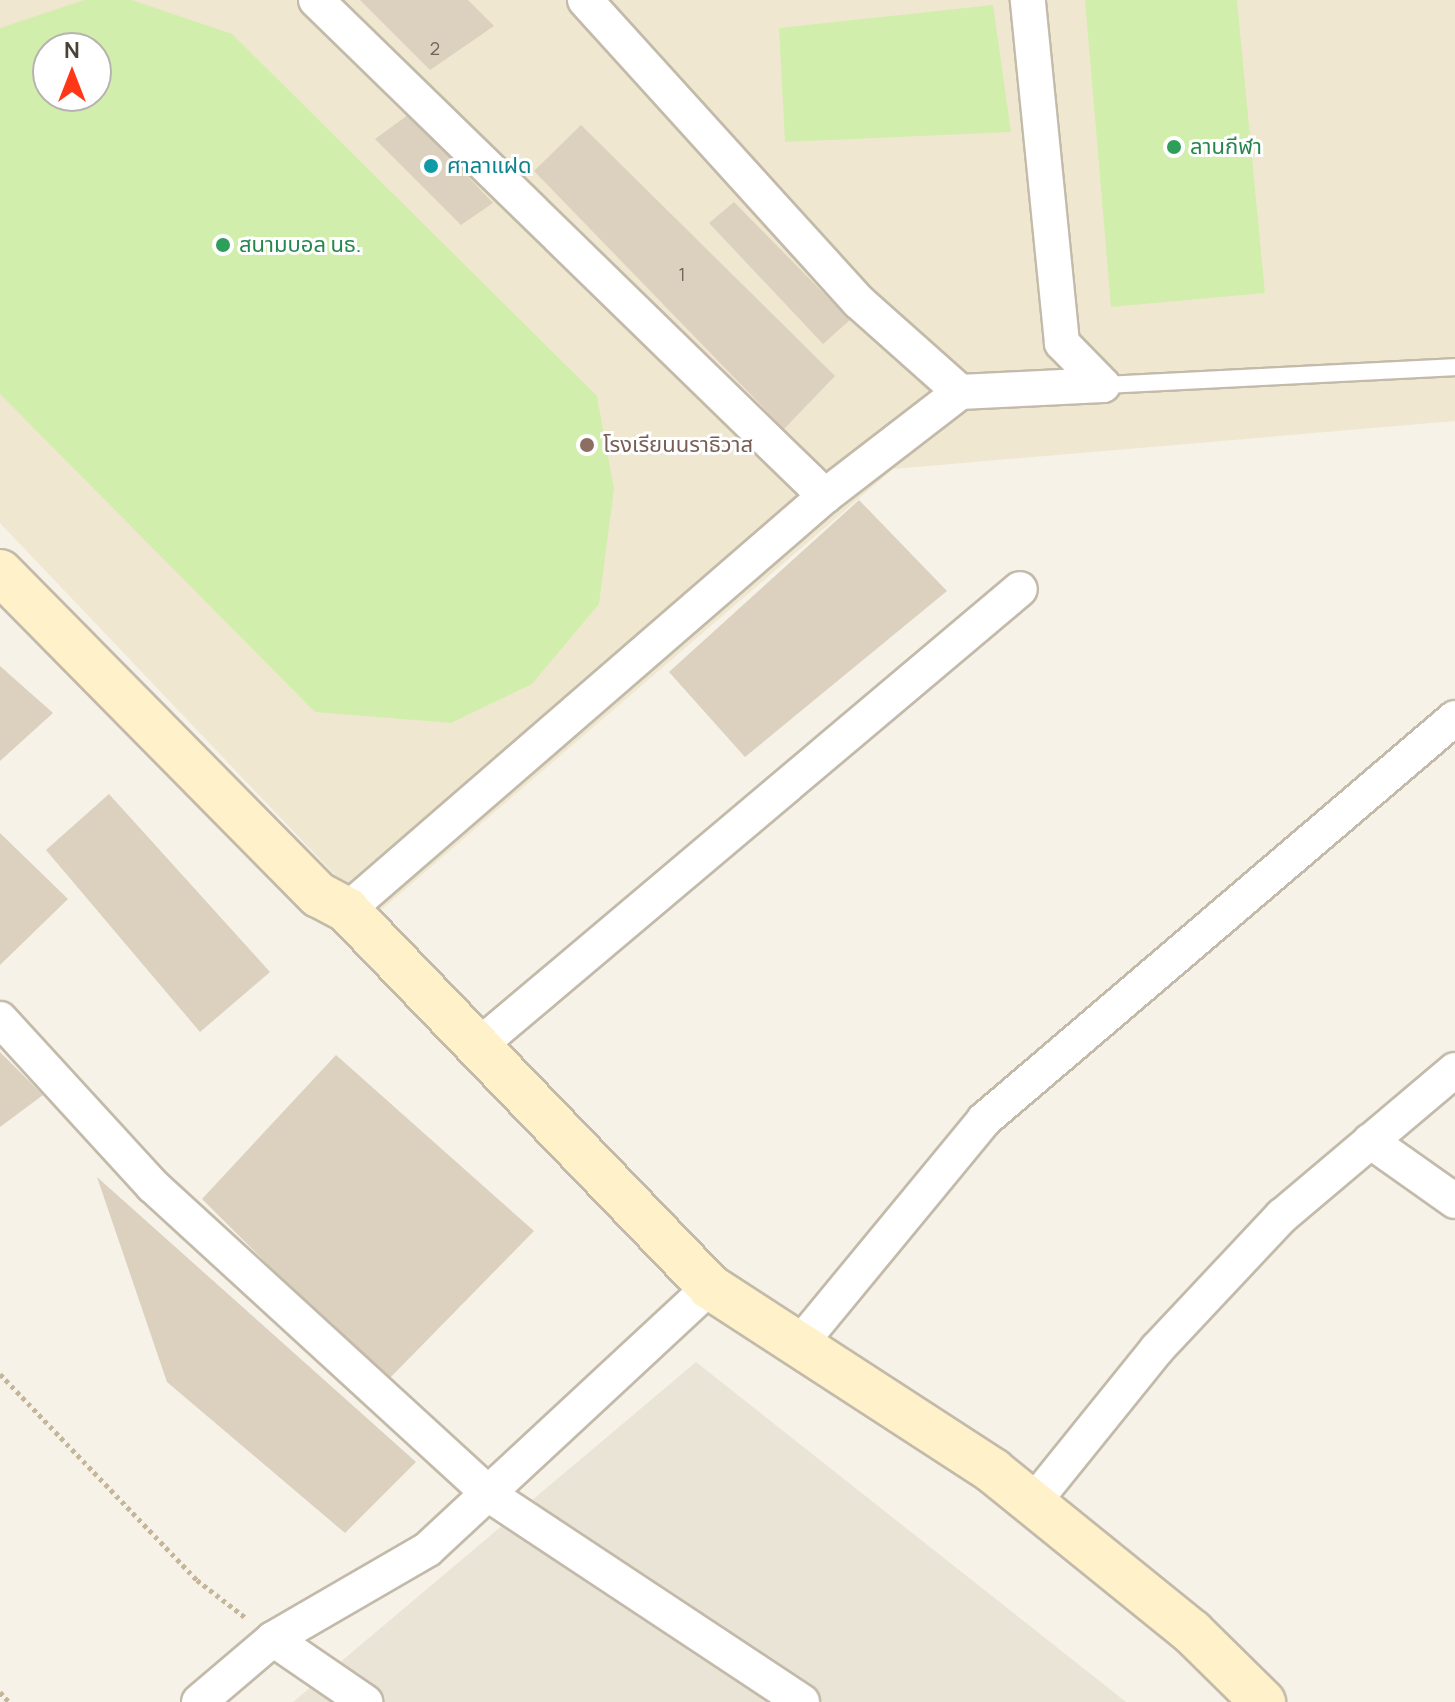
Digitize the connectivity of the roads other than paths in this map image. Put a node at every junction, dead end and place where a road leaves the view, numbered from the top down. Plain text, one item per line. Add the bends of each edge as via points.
1 (316, 0) edge
2 (585, 0) edge
3 (1028, 0) edge
4 (1455, 367) edge
5 (1103, 385) junction
6 (960, 392) junction
7 (825, 496) junction
8 (0, 572) edge
9 (1020, 589) dead end
10 (1455, 718) edge
11 (347, 910) junction
12 (0, 1019) edge
13 (477, 1047) junction
14 (1455, 1070) edge
15 (1370, 1141) junction
16 (1455, 1201) edge
17 (710, 1287) junction
18 (798, 1346) junction
19 (491, 1496) junction
20 (1032, 1504) junction
21 (273, 1639) junction
22 (199, 1702) edge
23 (365, 1702) edge
24 (802, 1702) edge
25 (1263, 1702) edge

1 - 7 street
2 - 6 street via 859,302
3 - 5 street via 1062,343
4 - 5 lane
5 - 6 street
6 - 7 street
7 - 11 street
8 - 11 main road via 319,895
9 - 13 street
10 - 18 street via 984,1120
11 - 13 main road
12 - 19 street via 153,1186
13 - 17 main road
14 - 15 street
15 - 16 street
15 - 20 street via 1282,1216 1157,1349
17 - 18 main road
17 - 19 street
18 - 20 main road via 993,1471
19 - 21 street via 428,1549
19 - 24 street
20 - 25 main road via 1192,1632
21 - 22 street
21 - 23 street

